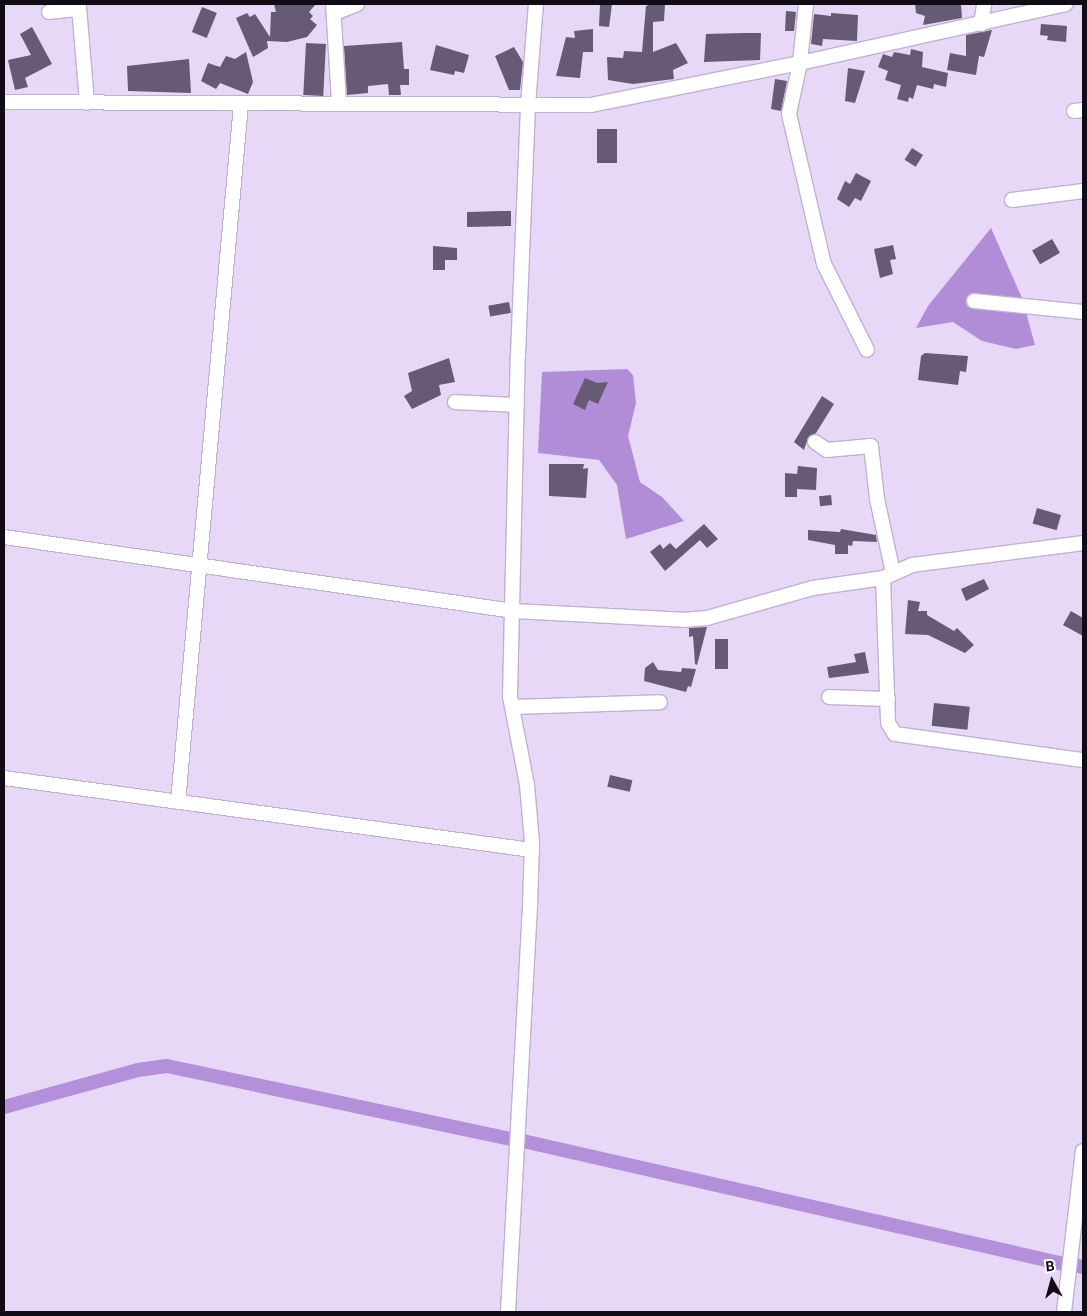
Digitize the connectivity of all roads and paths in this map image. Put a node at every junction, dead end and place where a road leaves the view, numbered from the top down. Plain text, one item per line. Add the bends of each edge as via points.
1 (357, 4) edge
2 (536, 4) edge
3 (806, 4) edge
4 (984, 4) edge
5 (1066, 4) edge
6 (79, 6) edge
7 (334, 8) edge
8 (49, 12) dead end
9 (980, 24) junction
10 (800, 63) junction
11 (4, 102) edge
12 (87, 103) junction
13 (339, 103) junction
14 (241, 104) junction
15 (528, 105) junction
16 (1083, 191) edge
17 (1012, 200) dead end
18 (974, 300) dead end
19 (1083, 312) edge
20 (867, 350) dead end
21 (455, 402) dead end
22 (517, 405) junction
23 (816, 442) dead end
24 (4, 537) edge
25 (1083, 543) edge
26 (200, 565) junction
27 (888, 576) junction
28 (514, 611) junction
29 (829, 697) dead end
30 (888, 699) junction
31 (660, 702) dead end
32 (513, 707) junction
33 (1083, 760) edge
34 (4, 778) edge
35 (178, 802) junction
36 (532, 850) junction
37 (1083, 1151) edge
38 (508, 1312) edge
39 (1064, 1312) edge

1 - 7 street
2 - 15 street
3 - 10 street
4 - 9 street
5 - 9 street
6 - 8 street
6 - 12 street
7 - 13 street
9 - 10 street
10 - 15 street via 591,105
10 - 20 street via 790,114 822,255
11 - 12 street
12 - 14 street
13 - 14 street
13 - 15 street
14 - 26 street
15 - 22 street
16 - 17 street
18 - 19 street
21 - 22 street
22 - 28 street
23 - 27 street via 827,450 872,446
24 - 26 street
25 - 27 street via 912,564
26 - 28 street
26 - 35 street
27 - 28 street via 813,588 775,601 740,606 707,618 683,620
27 - 30 street
28 - 32 street via 510,697
29 - 30 street
30 - 33 street via 891,729 902,738
31 - 32 street
32 - 36 street via 527,785
34 - 35 street
35 - 36 street
36 - 38 street
37 - 39 street

